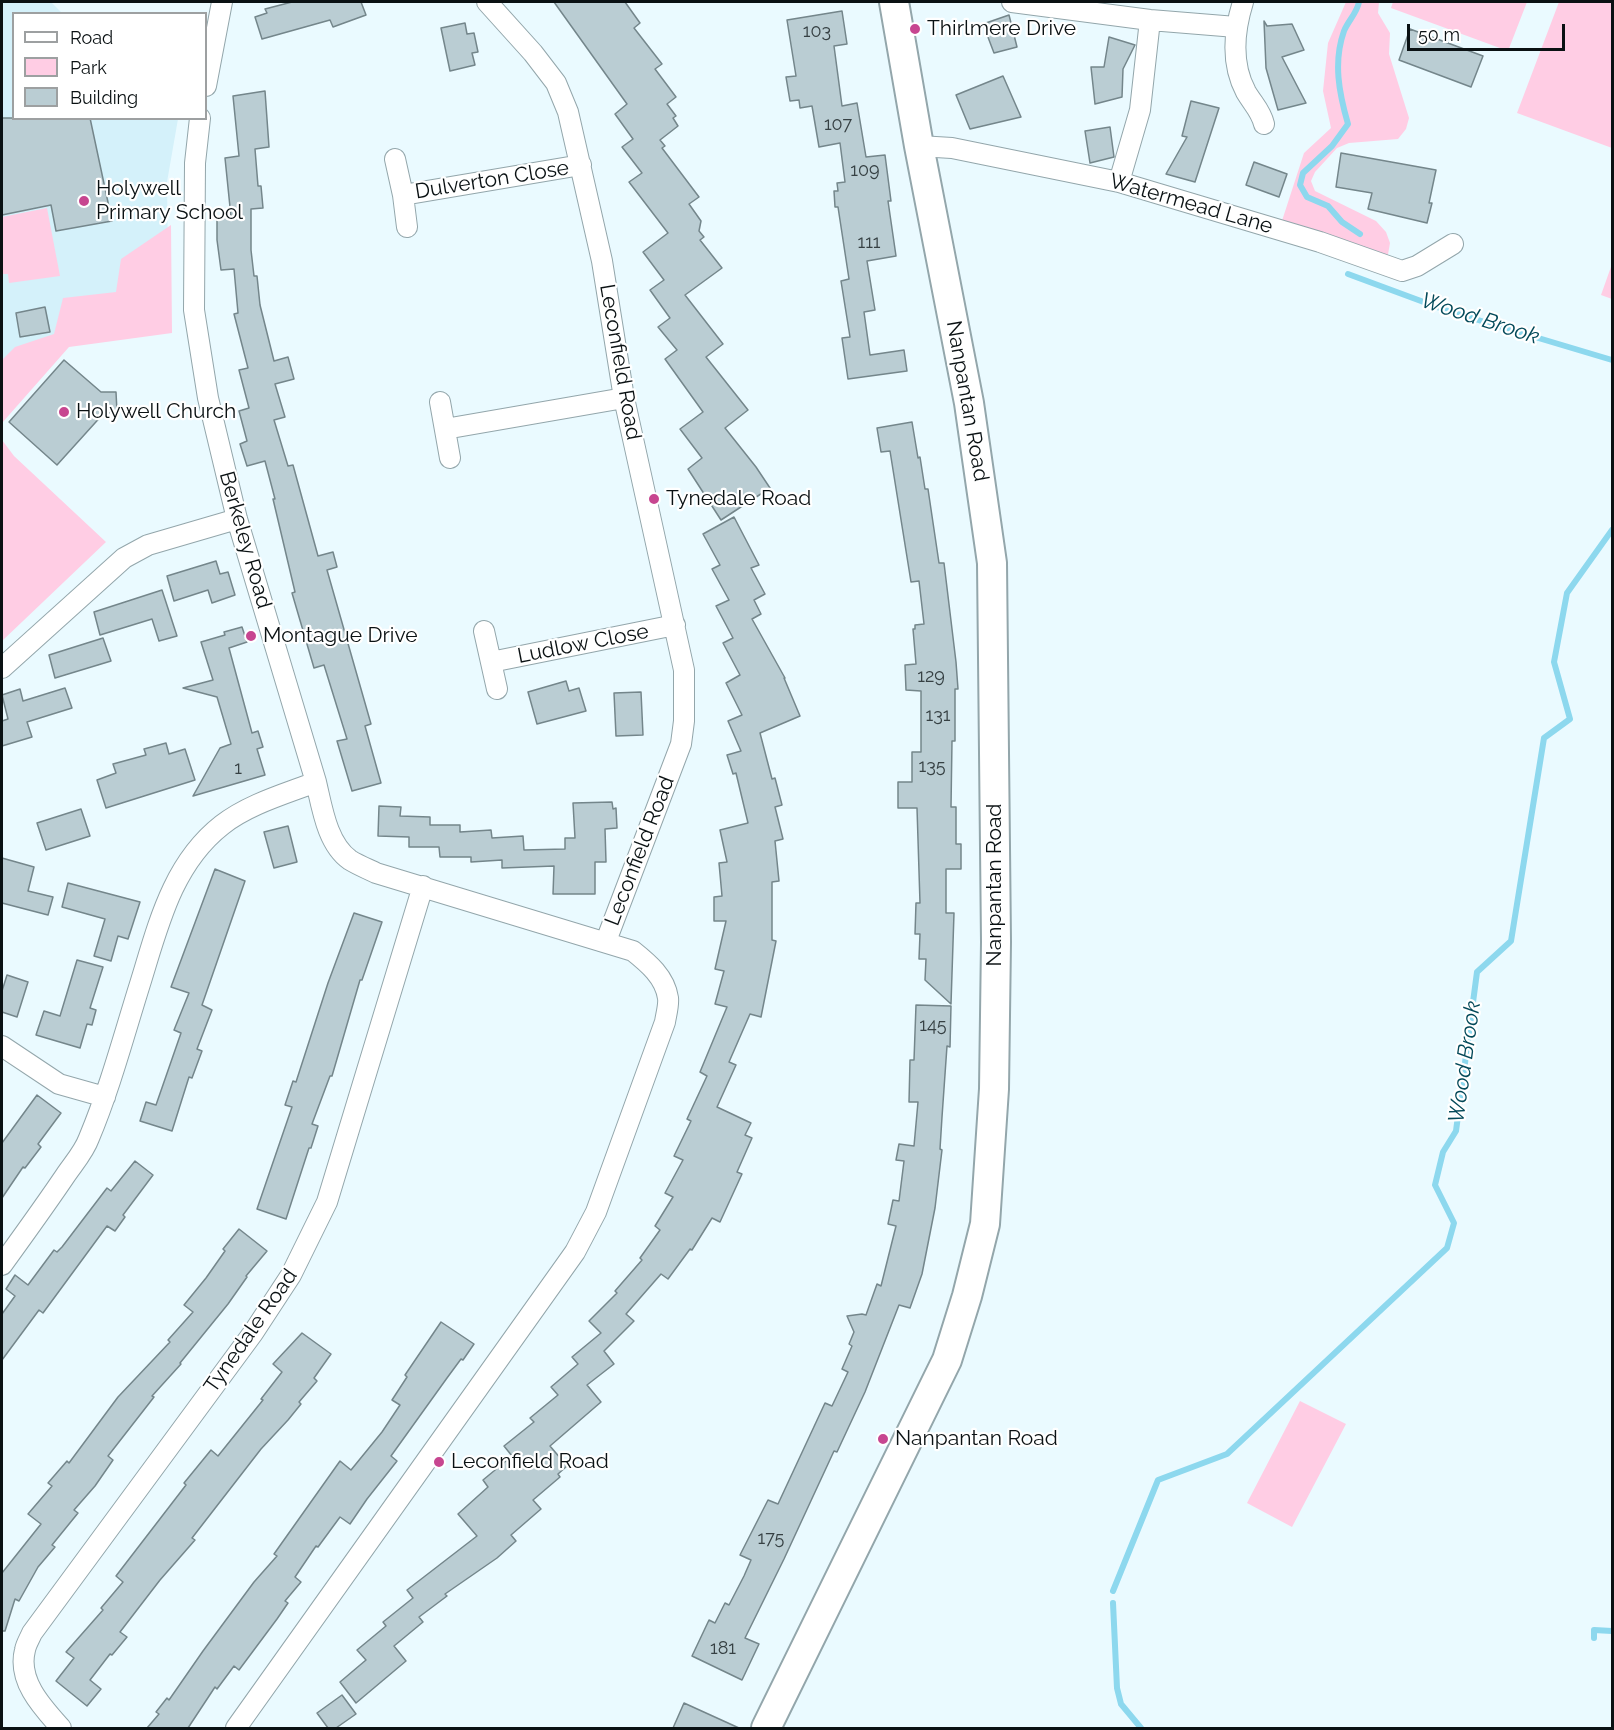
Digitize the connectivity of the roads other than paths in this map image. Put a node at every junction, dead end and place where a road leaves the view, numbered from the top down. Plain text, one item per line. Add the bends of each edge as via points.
1 (222, 2) edge
2 (487, 2) edge
3 (894, 2) edge
4 (1243, 2) edge
5 (1024, 3) edge
6 (1150, 20) junction
7 (1236, 27) junction
8 (207, 81) edge
9 (200, 120) edge
10 (1264, 124) dead end
11 (919, 146) junction
12 (395, 159) dead end
13 (581, 165) junction
14 (1119, 182) junction
15 (403, 195) junction
16 (407, 227) dead end
17 (1453, 244) dead end
18 (624, 398) junction
19 (440, 402) dead end
20 (445, 429) junction
21 (450, 458) dead end
22 (237, 519) junction
23 (675, 625) junction
24 (484, 631) dead end
25 (491, 662) junction
26 (2, 668) edge
27 (497, 689) dead end
28 (316, 782) junction
29 (423, 886) junction
30 (606, 941) junction
31 (2, 1046) edge
32 (105, 1097) junction
33 (2, 1265) edge
34 (61, 1728) edge
35 (236, 1728) edge
36 (766, 1728) edge

1 - 8 street
2 - 13 street, Leconfield Road via 556,83 568,112
3 - 11 street, Nanpantan Road
4 - 7 street
5 - 6 street
6 - 7 street
6 - 14 street via 1140,110
7 - 10 street via 1236,69
9 - 22 street, Berkeley Road via 195,163 194,310 208,398
11 - 14 street, Watermead Lane via 952,148
11 - 36 street, Nanpantan Road via 969,403 992,563 996,942 994,1089 985,1224 947,1360
12 - 15 street, Dulverton Close
13 - 15 street, Dulverton Close
13 - 18 street, Leconfield Road via 602,261
14 - 17 street, Watermead Lane via 1310,239 1401,271
15 - 16 street, Dulverton Close
18 - 20 street
18 - 23 street, Leconfield Road
19 - 20 street
20 - 21 street
22 - 26 street via 148,545 124,558
22 - 28 street, Berkeley Road
23 - 25 street, Ludlow Close
23 - 30 street, Leconfield Road via 684,670 681,744
24 - 25 street, Ludlow Close
25 - 27 street, Ludlow Close
28 - 29 street, Berkeley Road via 327,825 349,860 376,873
28 - 32 street via 252,807 222,825 181,871 153,944
29 - 30 street, Berkeley Road
29 - 34 street, Tynedale Road via 327,1202 312,1237 252,1333 32,1633 24,1652 32,1695
30 - 35 street, Leconfield Road via 633,951 649,964 661,979 668,998 665,1022 596,1212 568,1261
31 - 32 street via 59,1084
32 - 33 street via 88,1142

